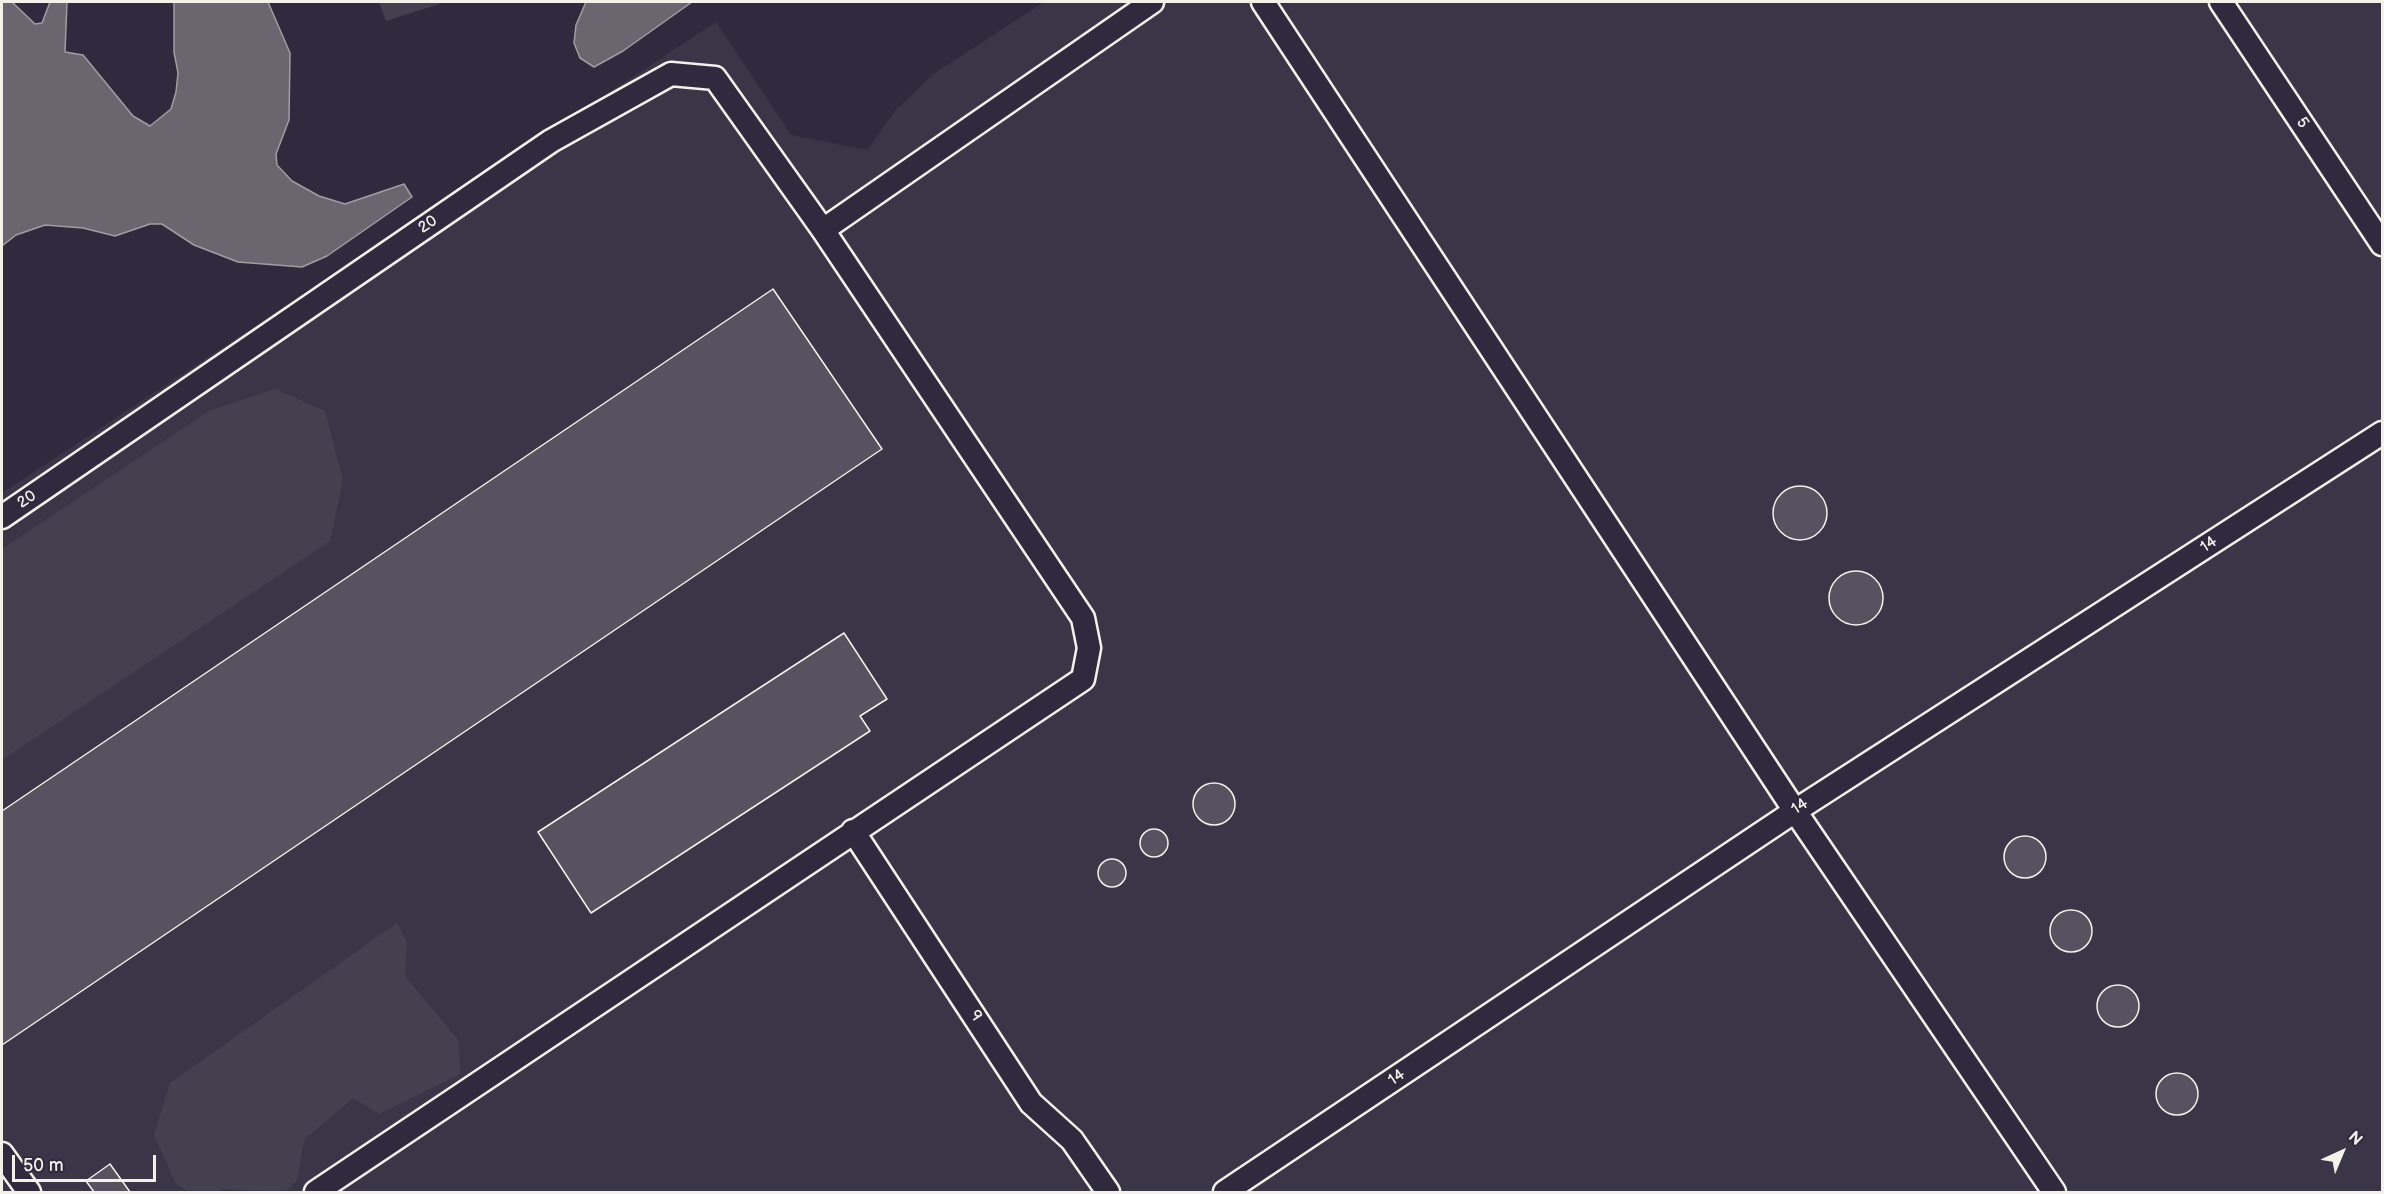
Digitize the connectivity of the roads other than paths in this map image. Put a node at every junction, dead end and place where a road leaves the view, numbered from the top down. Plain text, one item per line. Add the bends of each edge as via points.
1 (1152, 2) edge
2 (1263, 2) edge
3 (2221, 2) edge
4 (823, 230) junction
5 (2382, 244) edge
6 (2382, 433) edge
7 (2, 517) edge
8 (1795, 811) junction
9 (853, 831) junction
10 (2, 1154) edge
11 (29, 1192) edge
12 (316, 1192) edge
13 (1108, 1192) edge
14 (1225, 1192) edge
15 (2054, 1192) edge

1 - 4 lane
2 - 8 lane
3 - 5 lane, 5 / 5
4 - 7 lane, 20 / 20 via 715,78 671,74 551,141
4 - 9 lane, 20 via 1083,618 1089,648 1083,679
6 - 8 lane, 14 / 14
8 - 14 lane, 14 / 14
8 - 15 lane
9 - 12 lane, 20
9 - 13 lane, 9 / 9 via 1032,1103 1072,1140
10 - 11 lane

